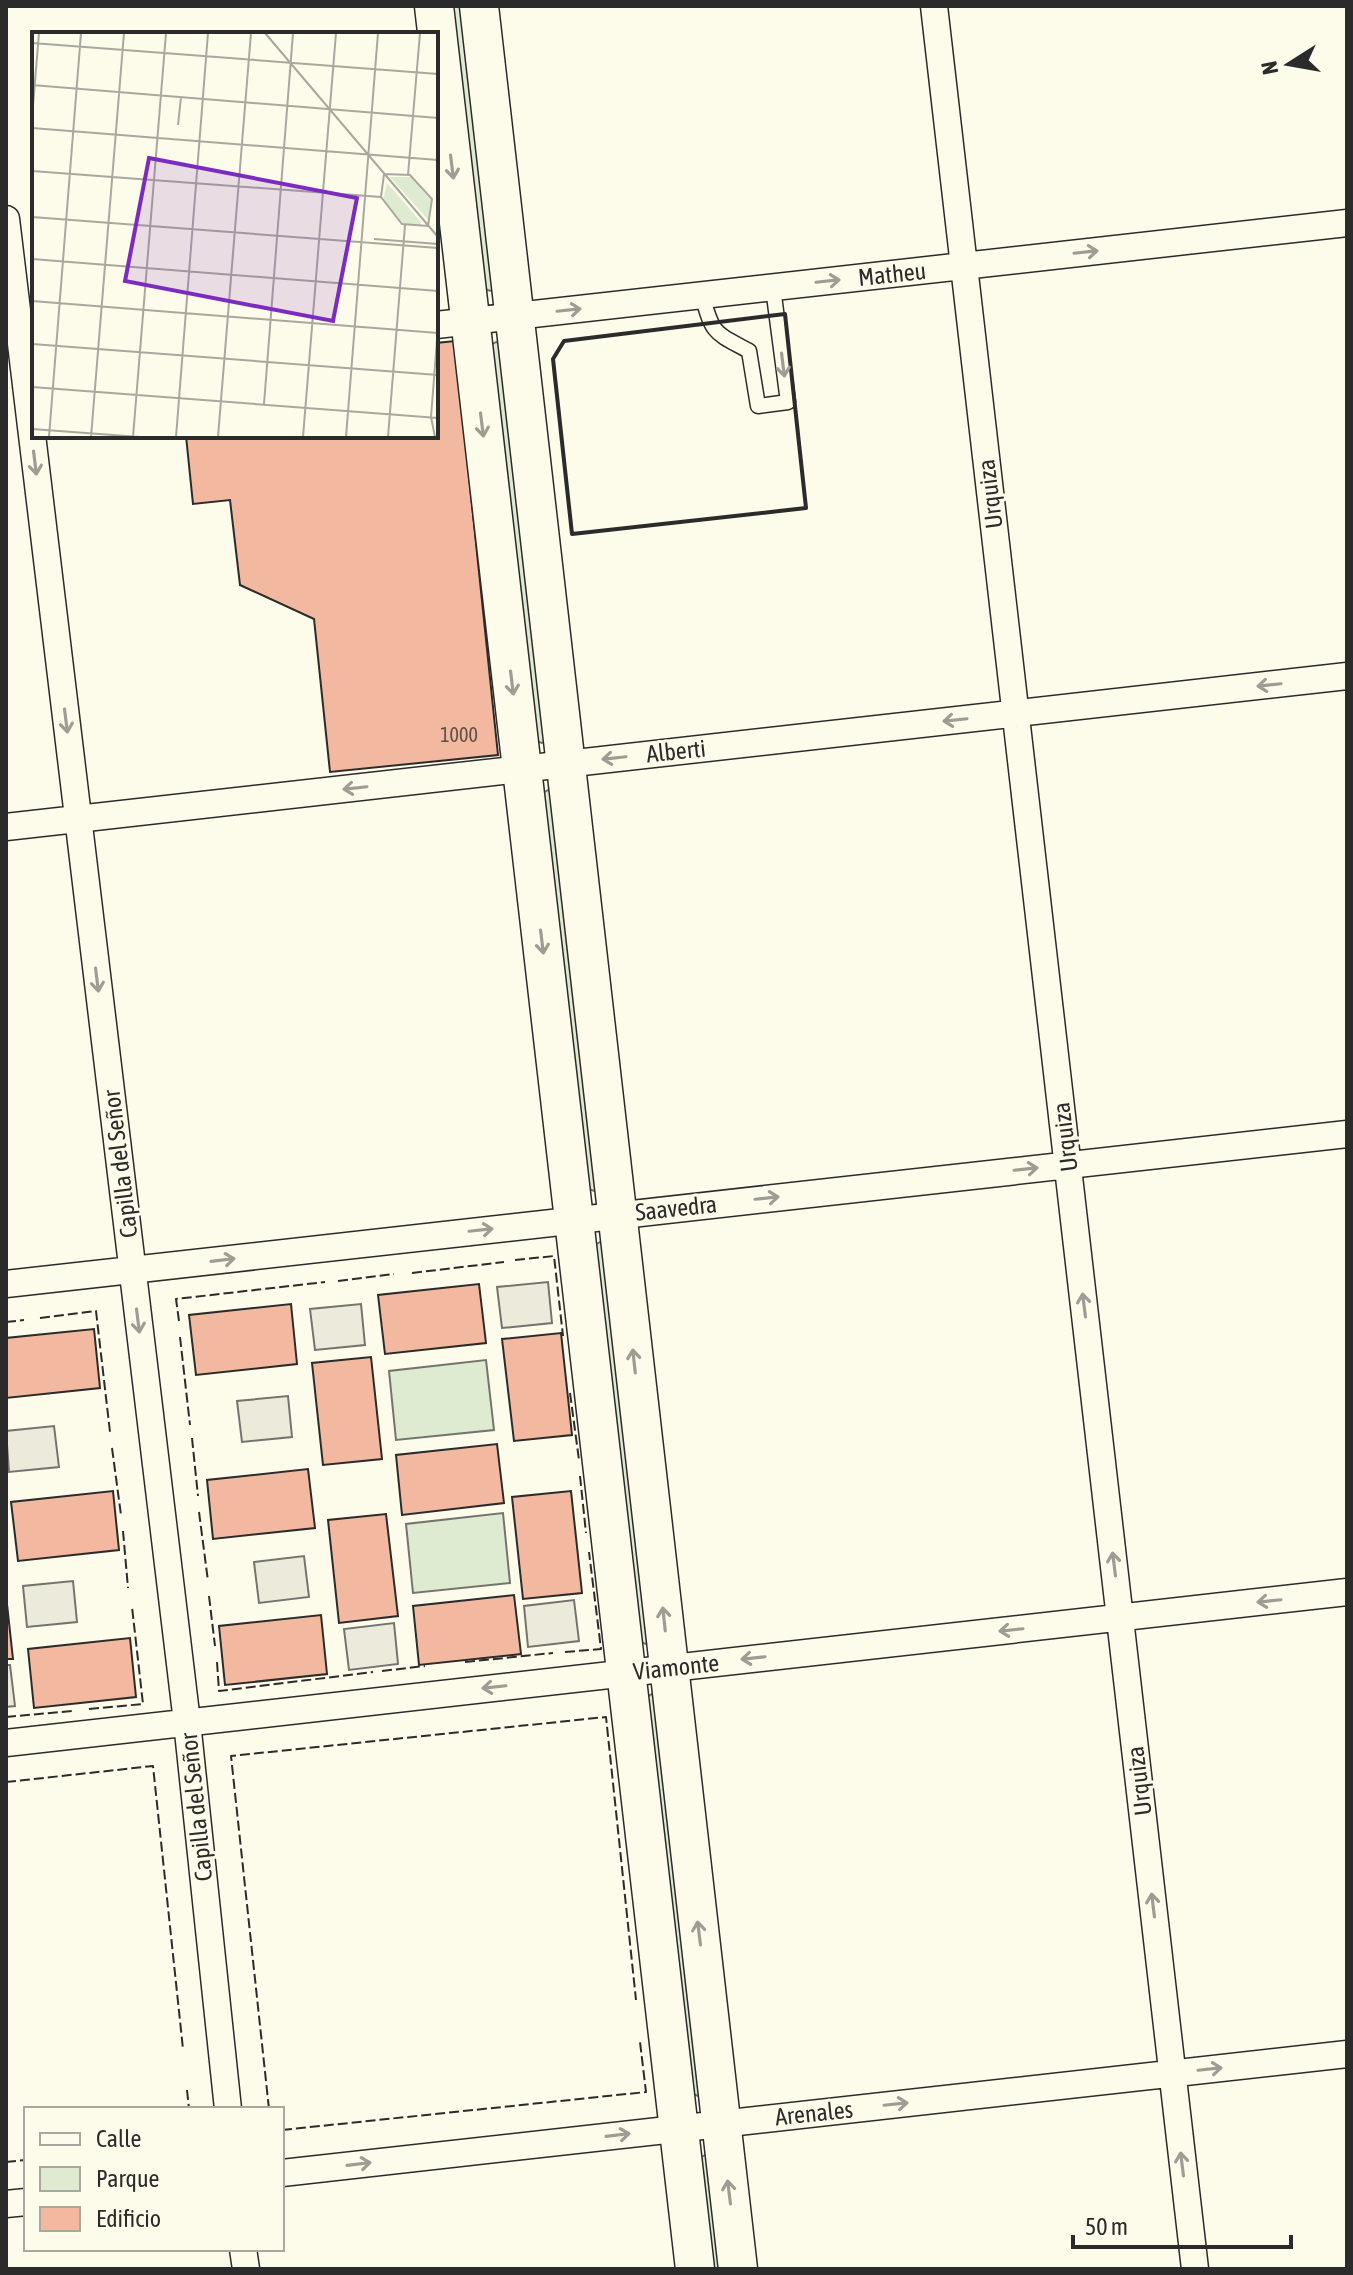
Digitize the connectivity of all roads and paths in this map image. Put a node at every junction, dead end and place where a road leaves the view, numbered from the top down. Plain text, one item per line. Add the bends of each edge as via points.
1 (434, 6) edge
2 (479, 6) edge
3 (934, 6) edge
4 (436, 32) edge
5 (438, 73) edge
6 (6, 219) edge
7 (1347, 223) edge
8 (964, 266) junction
9 (773, 288) junction
10 (702, 295) junction
11 (514, 316) junction
12 (453, 323) edge
13 (21, 372) edge
14 (1347, 676) edge
15 (1016, 713) junction
16 (566, 764) junction
17 (522, 769) junction
18 (78, 819) junction
19 (6, 827) edge
20 (1347, 1134) edge
21 (1068, 1164) junction
22 (618, 1215) junction
23 (574, 1219) junction
24 (132, 1270) junction
25 (6, 1284) edge
26 (1347, 1592) edge
27 (1120, 1617) junction
28 (669, 1667) junction
29 (627, 1672) junction
30 (187, 1722) junction
31 (6, 1743) edge
32 (1347, 2054) edge
33 (1172, 2073) junction
34 (228, 2107) edge
35 (721, 2123) junction
36 (679, 2128) junction
37 (284, 2173) edge
38 (695, 2269) edge
39 (738, 2269) edge
40 (1195, 2269) edge

1 -> 4 main road
2 - 11 main road
3 - 8 street, Urquiza
5 -> 12 main road
6 - 13 street, Capilla del Señor
8 -> 7 street, Matheu
9 -> 8 street, Matheu
8 - 15 street, Urquiza
9 - 10 street, Matheu
9 -> 10 lane via 788,402 758,406 749,351 717,333
11 -> 10 street, Matheu
11 - 12 street, Matheu
11 - 16 main road
12 -> 17 main road
13 -> 18 street, Capilla del Señor
14 -> 15 street, Alberti
15 -> 16 street, Alberti
15 - 21 street, Urquiza
16 - 17 street, Alberti
16 - 22 main road
17 -> 18 street, Alberti
17 -> 23 main road
18 - 19 street, Alberti
18 -> 24 street, Capilla del Señor
20 - 21 street, Saavedra
22 -> 21 street, Saavedra
27 -> 21 street, Urquiza
22 - 23 street, Saavedra
28 -> 22 main road
24 -> 23 street, Saavedra
23 - 29 main road
24 - 25 street, Saavedra
24 -> 30 street, Capilla del Señor
26 -> 27 street, Viamonte
27 -> 28 street, Viamonte
33 -> 27 street, Urquiza
28 - 29 street, Viamonte
35 -> 28 main road
29 -> 30 street, Viamonte
29 - 36 main road
30 - 31 street, Viamonte
30 - 34 street, Capilla del Señor
33 -> 32 street, Arenales
35 -> 33 street, Arenales
40 -> 33 street, Urquiza
35 - 36 street, Arenales
39 -> 35 main road
37 -> 36 street, Arenales
36 - 38 main road

